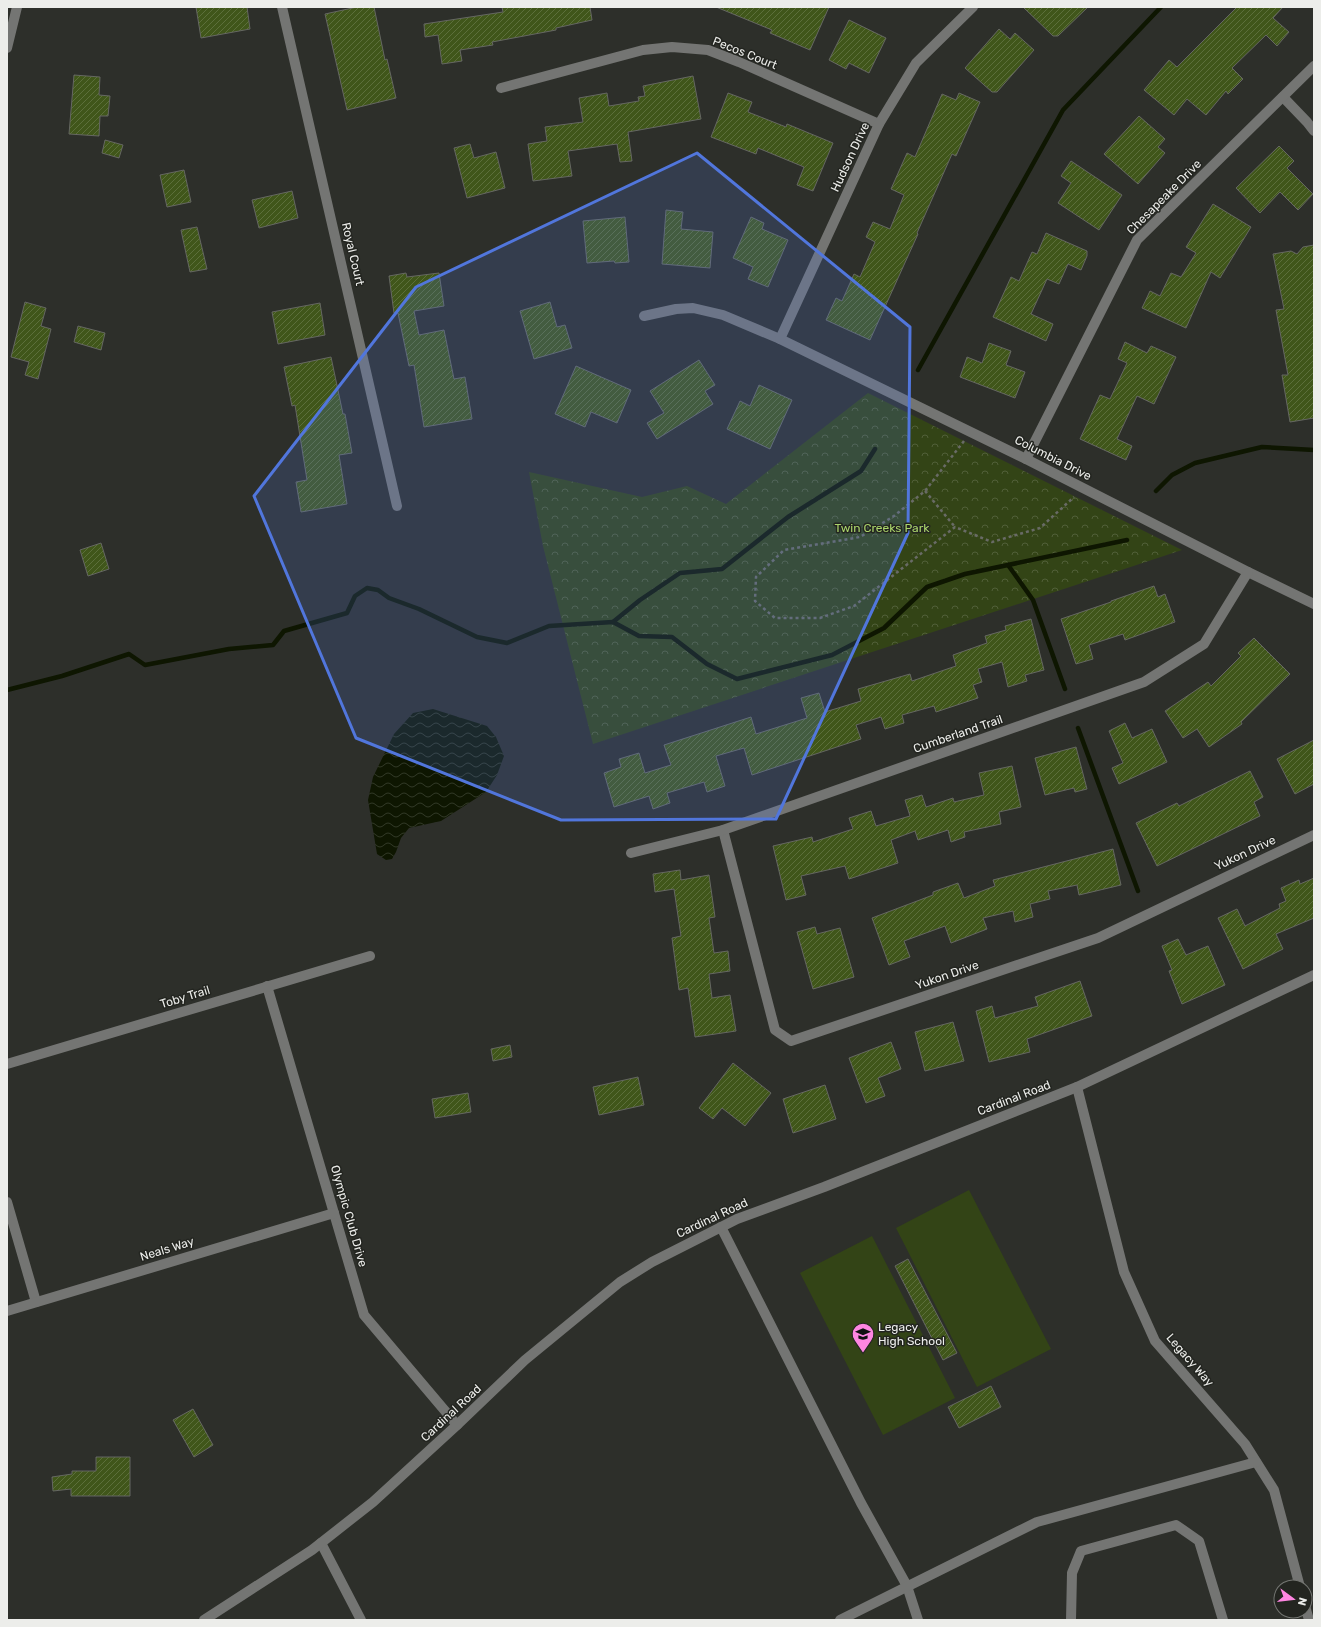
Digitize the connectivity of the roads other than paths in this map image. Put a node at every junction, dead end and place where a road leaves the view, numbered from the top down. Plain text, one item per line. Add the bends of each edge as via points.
1 (17, 7) edge
2 (282, 7) edge
3 (973, 7) edge
4 (7, 48) edge
5 (1314, 66) edge
6 (502, 88) dead end
7 (1283, 97) junction
8 (879, 124) junction
9 (1314, 131) edge
10 (644, 316) dead end
11 (780, 339) junction
12 (1026, 459) junction
13 (397, 506) dead end
14 (1248, 572) junction
15 (1314, 604) edge
16 (723, 830) junction
17 (1314, 835) edge
18 (631, 853) dead end
19 (370, 956) dead end
20 (1314, 975) edge
21 (268, 986) junction
22 (7, 1064) edge
23 (1077, 1088) junction
24 (7, 1202) edge
25 (334, 1212) junction
26 (721, 1227) junction
27 (36, 1302) junction
28 (7, 1311) edge
29 (457, 1426) junction
30 (1256, 1462) junction
31 (321, 1543) junction
32 (1298, 1579) edge
33 (907, 1586) junction
34 (204, 1620) edge
35 (361, 1620) edge
36 (840, 1620) edge
37 (918, 1620) edge
38 (1071, 1620) edge
39 (1223, 1620) edge

1 - 4 street
2 - 13 street, Royal Court
3 - 8 street, Hudson Drive via 916,63
5 - 7 street, Chesapeake Drive
6 - 8 street, Pecos Court via 643,50 672,47 708,50
7 - 9 street
7 - 12 street, Chesapeake Drive via 1137,240
8 - 11 street, Hudson Drive
10 - 11 street, Columbia Drive via 693,308 723,315
11 - 12 street, Columbia Drive
12 - 14 street, Columbia Drive
14 - 15 street, Columbia Drive
14 - 16 street, Cumberland Trail via 1204,644 1144,682
16 - 17 street, Yukon Drive via 775,1030 790,1041 1098,938
16 - 18 street, Cumberland Trail
19 - 21 street, Toby Trail
20 - 23 street, Cardinal Road
21 - 22 street, Toby Trail
21 - 25 street, Olympic Club Drive
23 - 26 street, Cardinal Road
23 - 30 street, Legacy Way via 1124,1272 1156,1341 1244,1444
24 - 27 street
25 - 27 street, Neals Way
25 - 29 street, Olympic Club Drive via 364,1315
26 - 29 street, Cardinal Road via 652,1262 620,1282 525,1360
26 - 33 street via 861,1503
27 - 28 street, Neals Way
29 - 31 street, Cardinal Road via 373,1502
30 - 32 street, Legacy Way via 1274,1490
30 - 33 street via 1036,1522
31 - 34 street, Cardinal Road
31 - 35 street
33 - 36 street
33 - 37 street
38 - 39 street via 1072,1574 1082,1551 1176,1525 1199,1541

